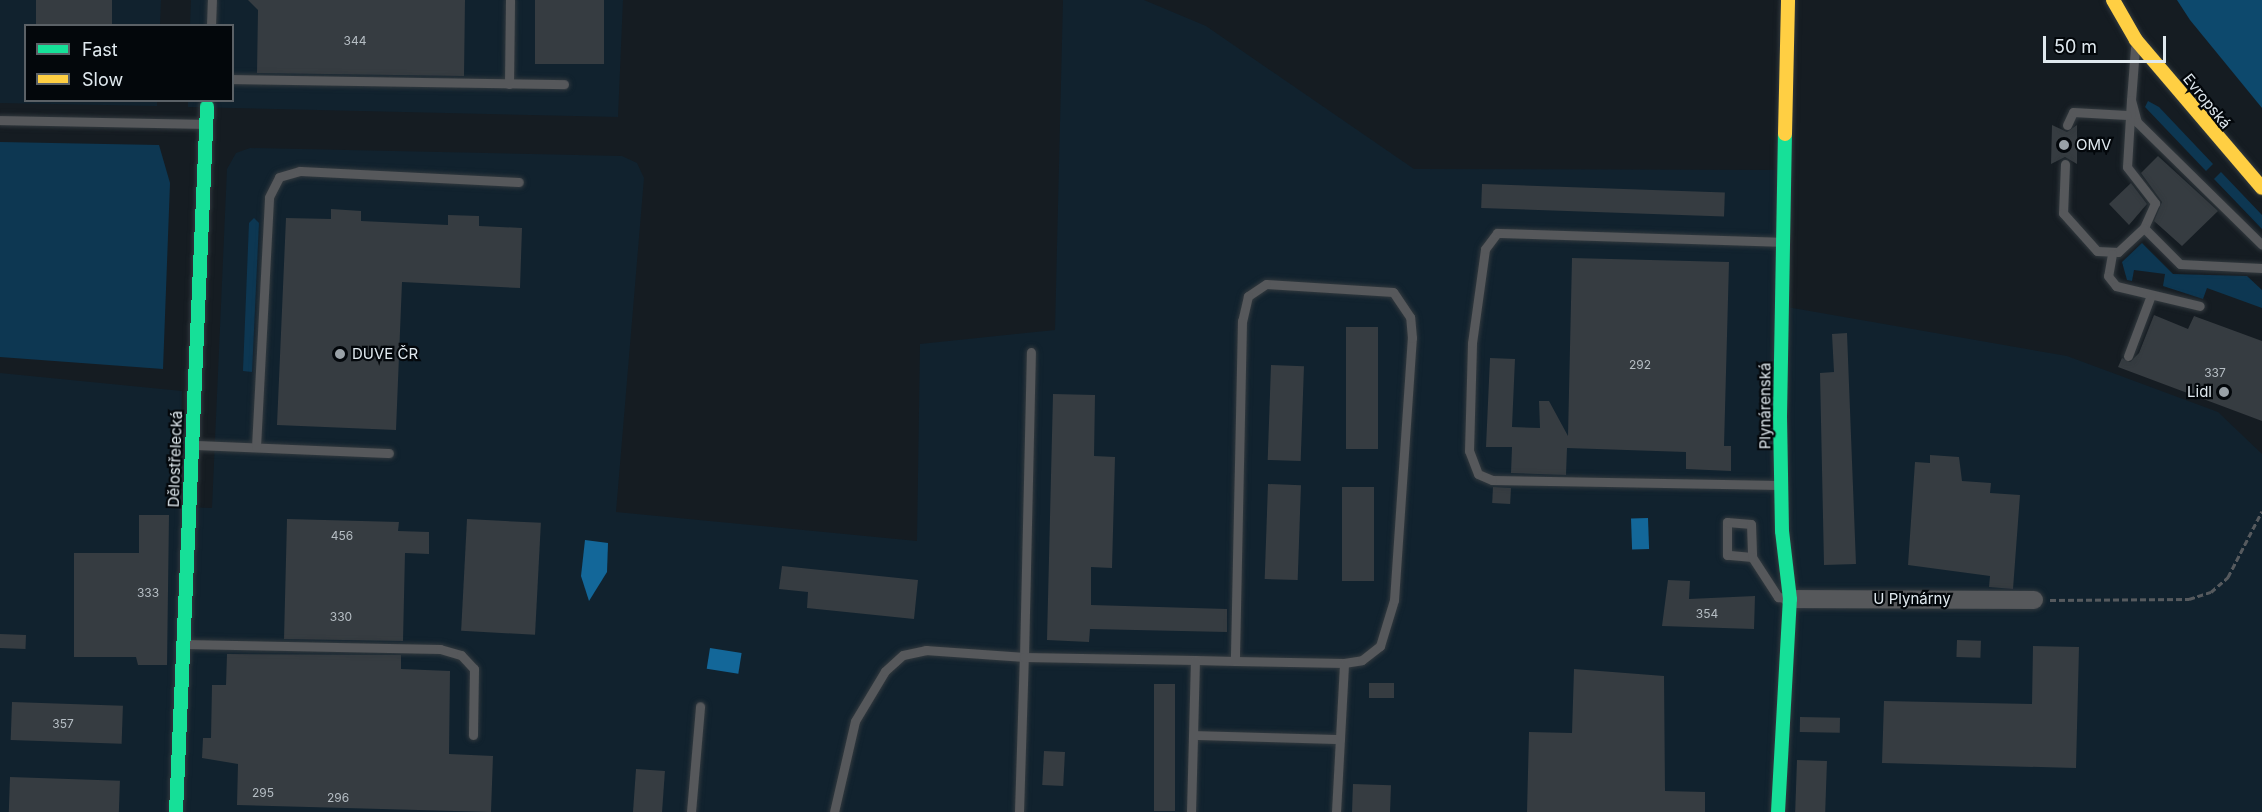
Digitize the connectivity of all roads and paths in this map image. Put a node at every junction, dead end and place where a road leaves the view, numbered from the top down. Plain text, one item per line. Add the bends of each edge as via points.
1 (212, 0) edge
2 (510, 0) edge
3 (1788, 0) edge
4 (2113, 0) edge
5 (211, 24) edge
6 (2136, 40) junction
7 (234, 79) edge
8 (509, 84) junction
9 (564, 84) dead end
10 (2131, 100) junction
11 (207, 104) edge
12 (2127, 115) junction
13 (0, 120) edge
14 (206, 124) junction
15 (2067, 125) dead end
16 (2065, 164) dead end
17 (519, 182) dead end
18 (2262, 188) edge
19 (2144, 228) junction
20 (1784, 242) junction
21 (2262, 245) edge
22 (2112, 254) junction
23 (2262, 268) edge
24 (2151, 295) junction
25 (2200, 306) dead end
26 (1030, 352) dead end
27 (2128, 356) dead end
28 (192, 445) junction
29 (256, 447) junction
30 (389, 453) dead end
31 (1781, 484) junction
32 (2262, 511) edge
33 (1752, 557) junction
34 (1790, 599) junction
35 (2034, 600) joint
36 (184, 644) junction
37 (1024, 657) junction
38 (1196, 660) junction
39 (1235, 661) junction
40 (1344, 663) junction
41 (700, 706) dead end
42 (473, 735) dead end
43 (1195, 735) junction
44 (1340, 739) junction
45 (176, 812) edge
46 (691, 812) edge
47 (834, 812) edge
48 (1019, 812) edge
49 (1191, 812) edge
50 (1336, 812) edge
51 (1778, 812) edge

1 - 5 lane
2 - 8 lane
3 - 20 street, Plynárenská
4 - 6 street, Evropská
6 - 10 lane
6 - 18 street, Evropská
7 - 8 lane
8 - 9 lane
10 - 12 lane
10 - 21 lane via 2137,122
11 - 14 street, Dělostřelecká
12 - 15 lane via 2073,112
12 - 19 lane via 2127,166 2155,203
13 - 14 lane
14 - 28 street, Dělostřelecká
16 - 22 lane via 2066,220 2097,251
17 - 29 lane via 300,171 279,177 269,197
19 - 22 lane
19 - 23 lane via 2180,264
20 - 31 street, Plynárenská
20 - 31 lane via 1497,233 1485,249 1472,343 1469,451 1478,474 1492,480
22 - 24 lane via 2112,281
24 - 25 lane
24 - 27 lane
26 - 37 lane
28 - 29 lane
28 - 36 street, Dělostřelecká
29 - 30 lane
31 - 34 street, Plynárenská
32 - 35 path via 2228,577 2211,592 2189,599
33 - 33 lane via 1727,555 1727,522 1751,524
33 - 34 lane via 1778,597
34 - 35 street, U Plynárny
34 - 51 street, Plynárenská
36 - 42 lane via 440,649 461,655 474,669
36 - 45 street, Dělostřelecká
37 - 38 lane
37 - 47 lane via 926,650 903,655 885,671 855,721
37 - 48 lane
38 - 39 lane
38 - 43 lane
39 - 40 lane
39 - 40 lane via 1242,321 1248,296 1266,284 1383,288 1404,302 1410,317 1390,624 1372,655
40 - 44 lane
41 - 46 lane
43 - 44 lane
43 - 49 lane
44 - 50 lane

